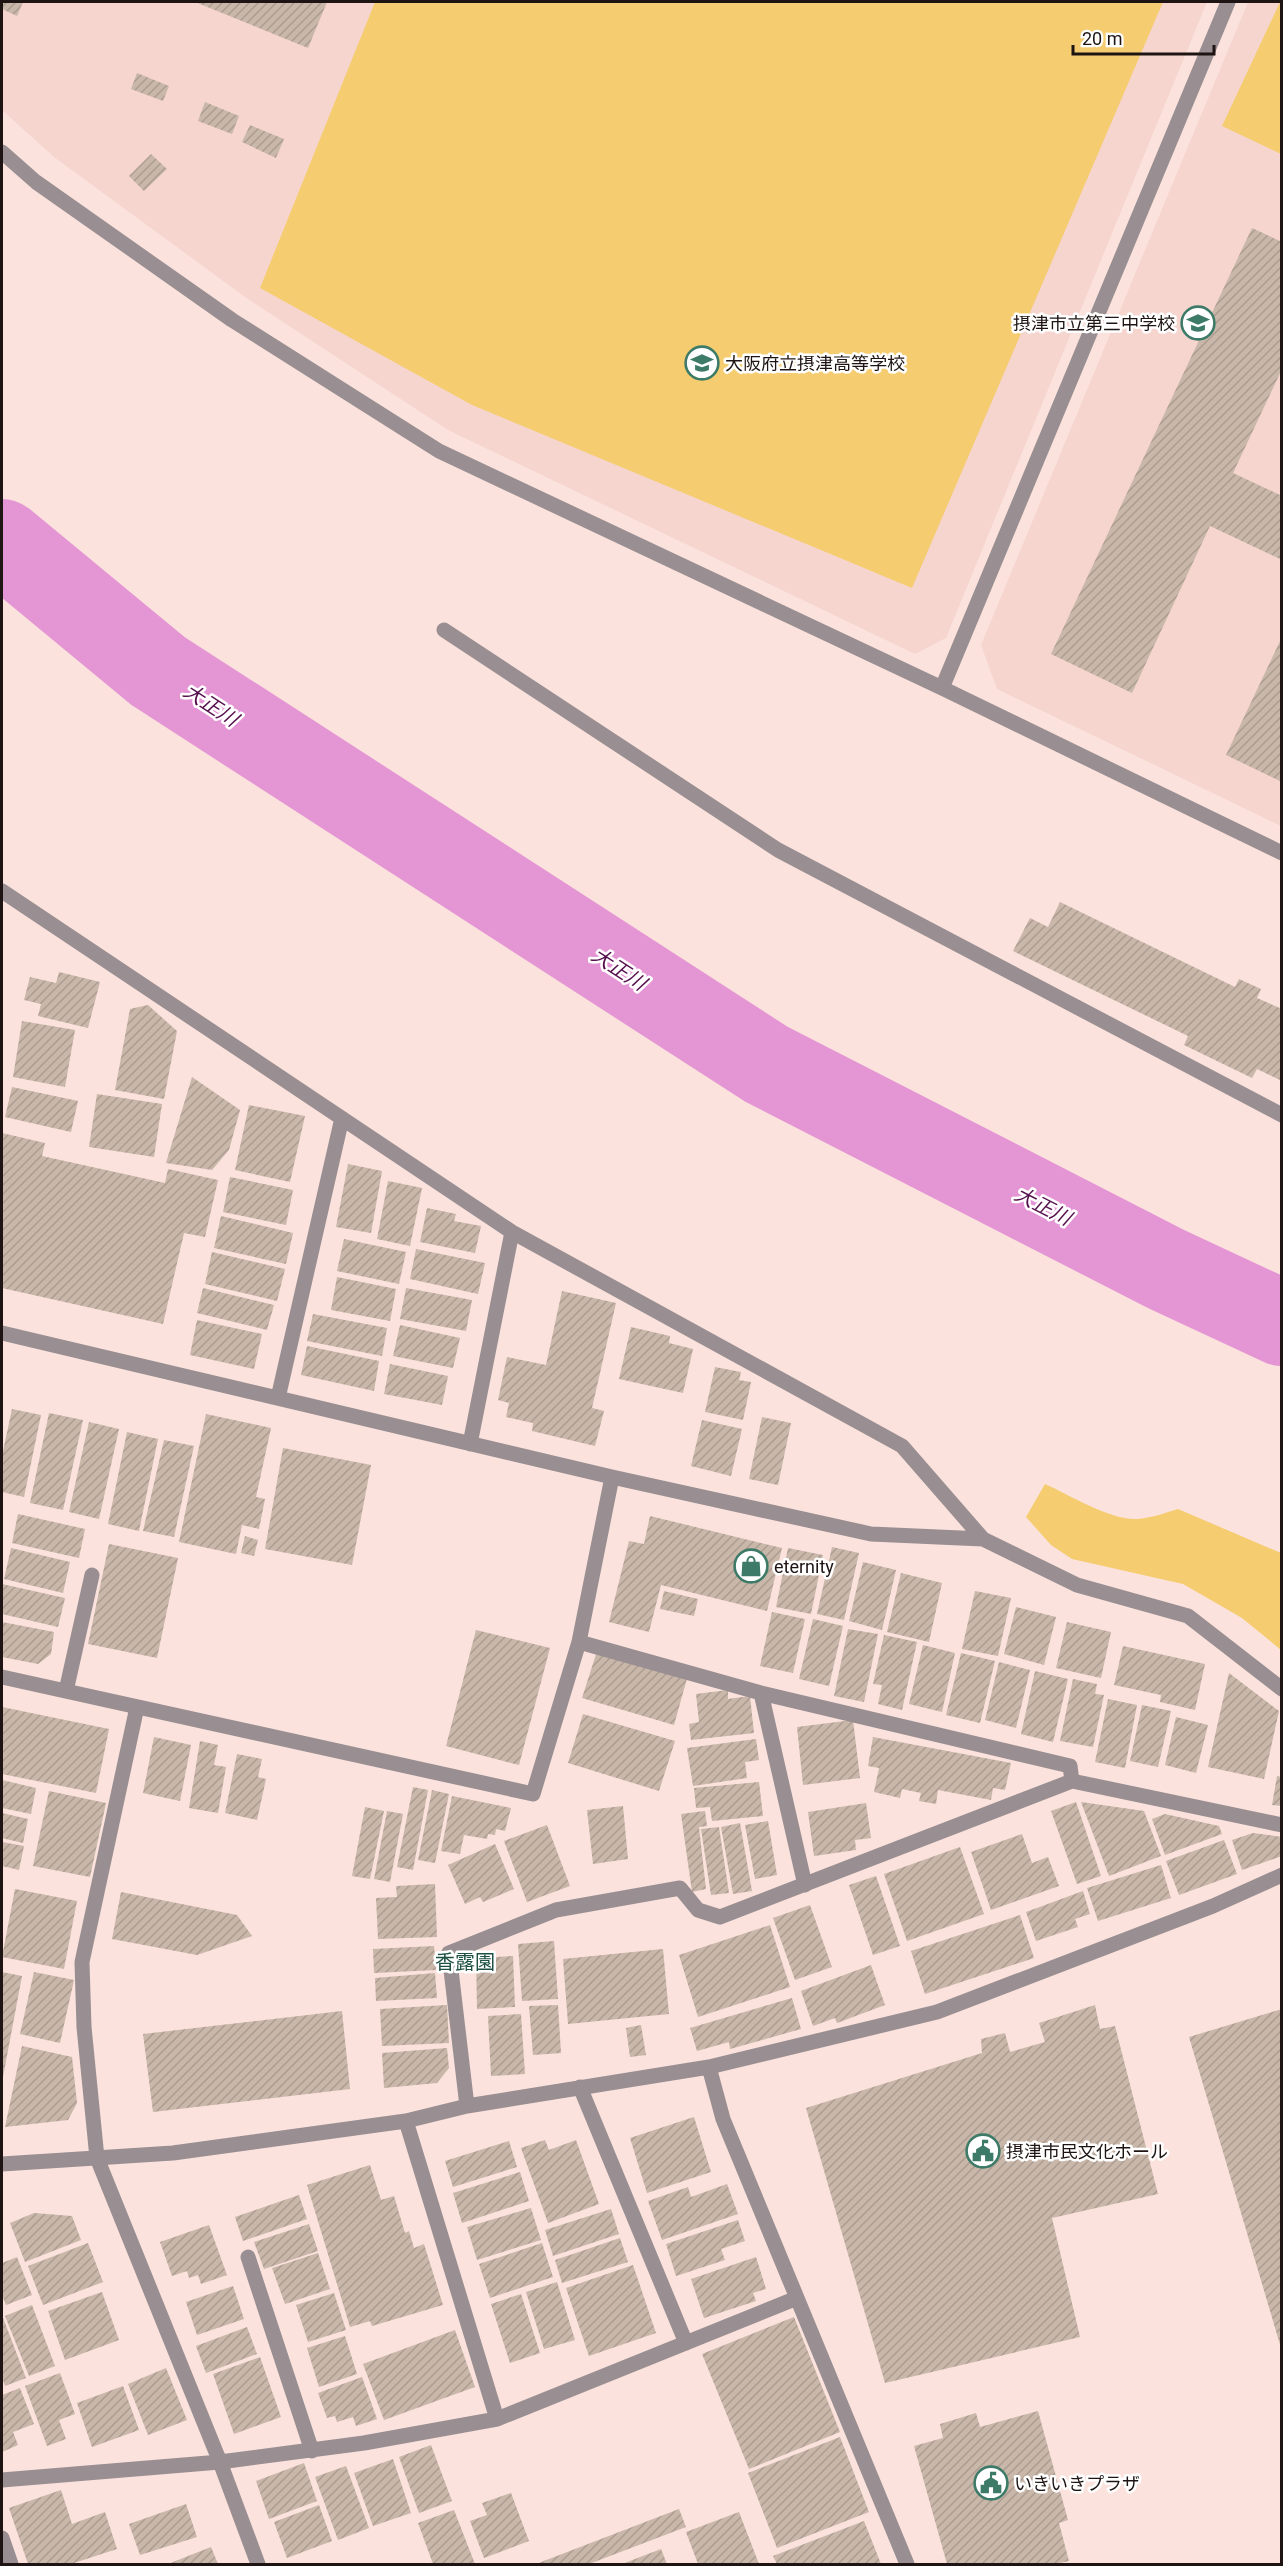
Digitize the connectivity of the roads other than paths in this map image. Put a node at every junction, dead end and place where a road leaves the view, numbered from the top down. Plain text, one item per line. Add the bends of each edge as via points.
1 (1228, 2) edge
2 (2, 152) edge
3 (444, 630) dead end
4 (942, 688) junction
5 (1281, 853) edge
6 (2, 891) edge
7 (1281, 1115) edge
8 (342, 1118) junction
9 (512, 1232) junction
10 (2, 1333) edge
11 (278, 1398) junction
12 (470, 1444) junction
13 (612, 1477) junction
14 (983, 1539) junction
15 (92, 1575) dead end
16 (579, 1641) junction
17 (2, 1677) edge
18 (1281, 1689) edge
19 (66, 1691) junction
20 (760, 1693) junction
21 (137, 1707) junction
22 (1072, 1782) junction
23 (1281, 1825) edge
24 (1281, 1875) edge
25 (805, 1884) junction
26 (709, 2067) junction
27 (580, 2087) junction
28 (467, 2106) junction
29 (406, 2121) junction
30 (96, 2158) junction
31 (2, 2164) edge
32 (248, 2257) dead end
33 (797, 2298) junction
34 (686, 2343) junction
35 (497, 2419) junction
36 (312, 2451) junction
37 (220, 2462) junction
38 (2, 2480) edge
39 (2, 2538) edge
40 (11, 2565) edge
41 (258, 2565) edge
42 (907, 2565) edge

1 - 4 street
2 - 4 street via 36,182 232,320 439,451
3 - 7 street via 778,850
4 - 5 street
6 - 8 street
8 - 9 street
8 - 11 street
9 - 12 street
9 - 14 street via 902,1446
10 - 11 street
11 - 12 street
12 - 13 street
13 - 14 street via 872,1534
13 - 16 street
14 - 18 street via 1077,1586 1188,1616
15 - 19 street
16 - 20 street
16 - 21 street via 533,1794
17 - 19 street
19 - 21 street
20 - 22 street via 1070,1766
20 - 25 street
21 - 30 street via 82,1962
22 - 23 street
22 - 25 street
24 - 26 street via 1213,1906 937,2012
25 - 28 street via 720,1917 698,1910 680,1888 556,1910 449,1953
26 - 27 street
26 - 33 street via 723,2119
27 - 28 street
27 - 34 street
28 - 29 street
29 - 30 street via 173,2153
29 - 35 street
30 - 31 street
30 - 37 street
32 - 36 street
33 - 34 street
33 - 42 street
34 - 35 street
35 - 36 street
36 - 37 street
37 - 38 street
37 - 41 street
39 - 40 street

